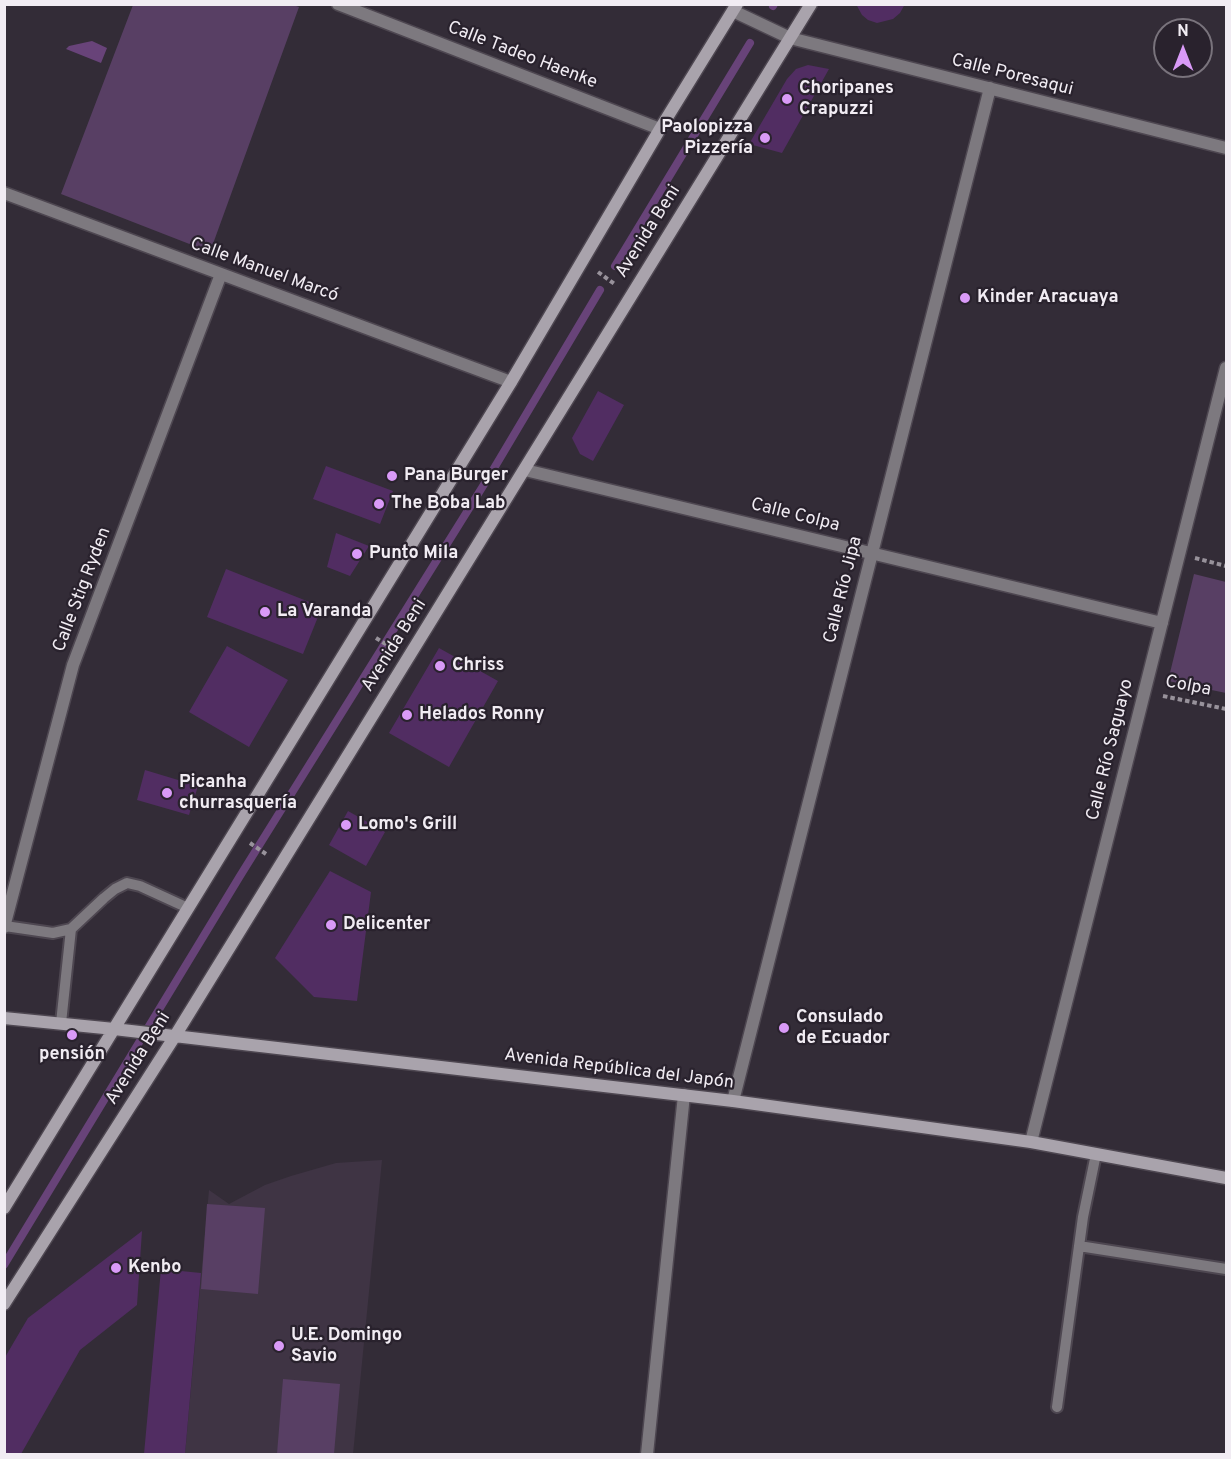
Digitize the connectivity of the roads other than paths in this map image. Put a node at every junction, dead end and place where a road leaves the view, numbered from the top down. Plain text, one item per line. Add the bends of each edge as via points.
1 (338, 4) edge
2 (811, 4) edge
3 (735, 8) edge
4 (790, 38) junction
5 (990, 88) junction
6 (660, 129) junction
7 (1227, 148) edge
8 (4, 193) edge
9 (221, 274) junction
10 (1227, 368) edge
11 (511, 382) junction
12 (525, 470) junction
13 (872, 553) junction
14 (1162, 623) junction
15 (188, 908) junction
16 (4, 926) edge
17 (71, 929) junction
18 (4, 1018) edge
19 (61, 1023) junction
20 (117, 1029) junction
21 (169, 1035) junction
22 (684, 1095) junction
23 (733, 1101) junction
24 (1031, 1142) junction
25 (1096, 1154) junction
26 (1227, 1178) edge
27 (4, 1208) edge
28 (1079, 1246) junction
29 (1227, 1269) edge
30 (4, 1304) edge
31 (1057, 1407) dead end
32 (647, 1455) edge

1 - 6 street, Calle Tadeo Haenke
2 - 4 street, Avenida Beni
3 - 4 street, Calle Poresaqui
3 - 6 street, Avenida Beni
4 - 5 street, Calle Poresaqui
4 - 12 street, Avenida Beni
5 - 7 street, Calle Poresaqui
5 - 13 street, Calle Río Jipa
6 - 11 street, Avenida Beni
8 - 9 street, Calle Manuel Marcó
9 - 11 street, Calle Manuel Marcó
9 - 16 street, Calle Stig Ryden via 73,665
10 - 14 street, Calle Río Saguayo
11 - 15 street, Avenida Beni
12 - 13 street, Calle Colpa
12 - 21 street, Avenida Beni
13 - 14 street, Calle Colpa
13 - 23 street, Calle Río Jipa
14 - 24 street, Calle Río Saguayo
15 - 17 lane via 127,883 104,898
15 - 20 street, Avenida Beni
16 - 17 lane via 53,933
17 - 19 lane
18 - 19 street, Avenida República del Japón
19 - 20 street, Avenida República del Japón
20 - 21 street, Avenida República del Japón
20 - 27 street, Avenida Beni
21 - 22 street, Avenida República del Japón
21 - 30 street, Avenida Beni
22 - 23 street, Avenida República del Japón
22 - 32 street
23 - 24 street, Avenida República del Japón
24 - 25 street, Avenida República del Japón
25 - 26 street, Avenida República del Japón
25 - 28 lane
28 - 29 lane
28 - 31 lane

